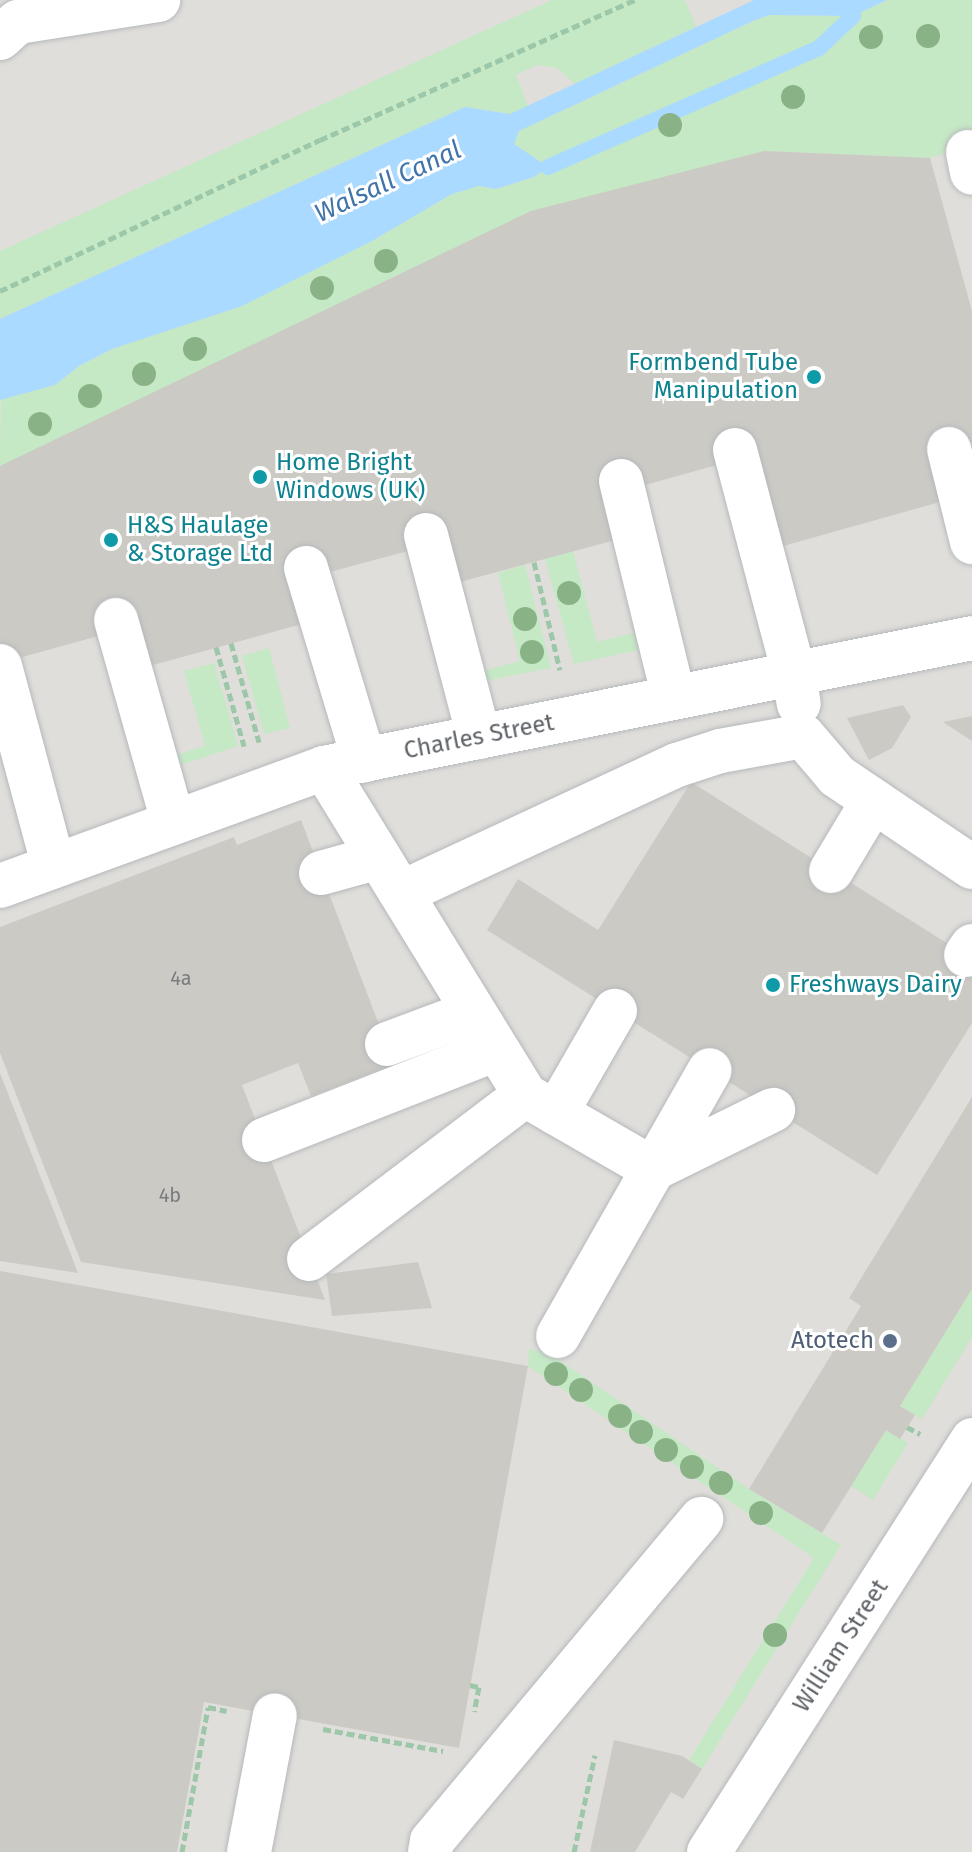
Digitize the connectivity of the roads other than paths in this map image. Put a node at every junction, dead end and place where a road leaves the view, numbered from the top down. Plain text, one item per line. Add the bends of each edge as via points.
1 (158, 0) edge
2 (11, 20) edge
3 (949, 449) dead end
4 (735, 450) dead end
5 (621, 481) dead end
6 (426, 535) dead end
7 (972, 542) edge
8 (306, 568) dead end
9 (116, 620) dead end
10 (972, 638) edge
11 (0, 666) edge
12 (794, 674) junction
13 (674, 698) junction
14 (803, 736) junction
15 (479, 737) junction
16 (344, 764) junction
17 (873, 801) junction
18 (173, 822) junction
19 (53, 864) junction
20 (972, 867) edge
21 (831, 871) dead end
22 (321, 873) dead end
23 (390, 875) junction
24 (0, 886) edge
25 (615, 1011) dead end
26 (473, 1012) junction
27 (387, 1044) dead end
28 (496, 1049) junction
29 (710, 1070) dead end
30 (540, 1104) junction
31 (773, 1110) dead end
32 (264, 1140) dead end
33 (653, 1169) junction
34 (309, 1259) dead end
35 (558, 1336) dead end
36 (972, 1440) edge
37 (701, 1519) dead end
38 (254, 1713) road end
39 (249, 1852) edge
40 (430, 1852) edge
41 (709, 1852) edge

1 - 2 street
3 - 7 street
4 - 12 street
5 - 13 street
6 - 15 street
8 - 16 street
9 - 18 street
10 - 12 street, Charles Street
11 - 19 street
12 - 13 street, Charles Street
12 - 14 street
13 - 15 street, Charles Street
14 - 17 street via 837,776
14 - 23 street via 677,765
15 - 16 street, Charles Street
16 - 18 street, Charles Street
16 - 23 street
17 - 20 street
17 - 21 street
18 - 19 street, Charles Street
19 - 24 street, Charles Street
22 - 23 street
23 - 26 street
25 - 30 street
26 - 27 street
26 - 28 street
28 - 30 street
28 - 32 street
29 - 33 street
30 - 33 street
30 - 34 street via 352,1250
31 - 33 street
33 - 35 street
36 - 41 street, William Street
37 - 40 street via 432,1841
38 - 39 street

